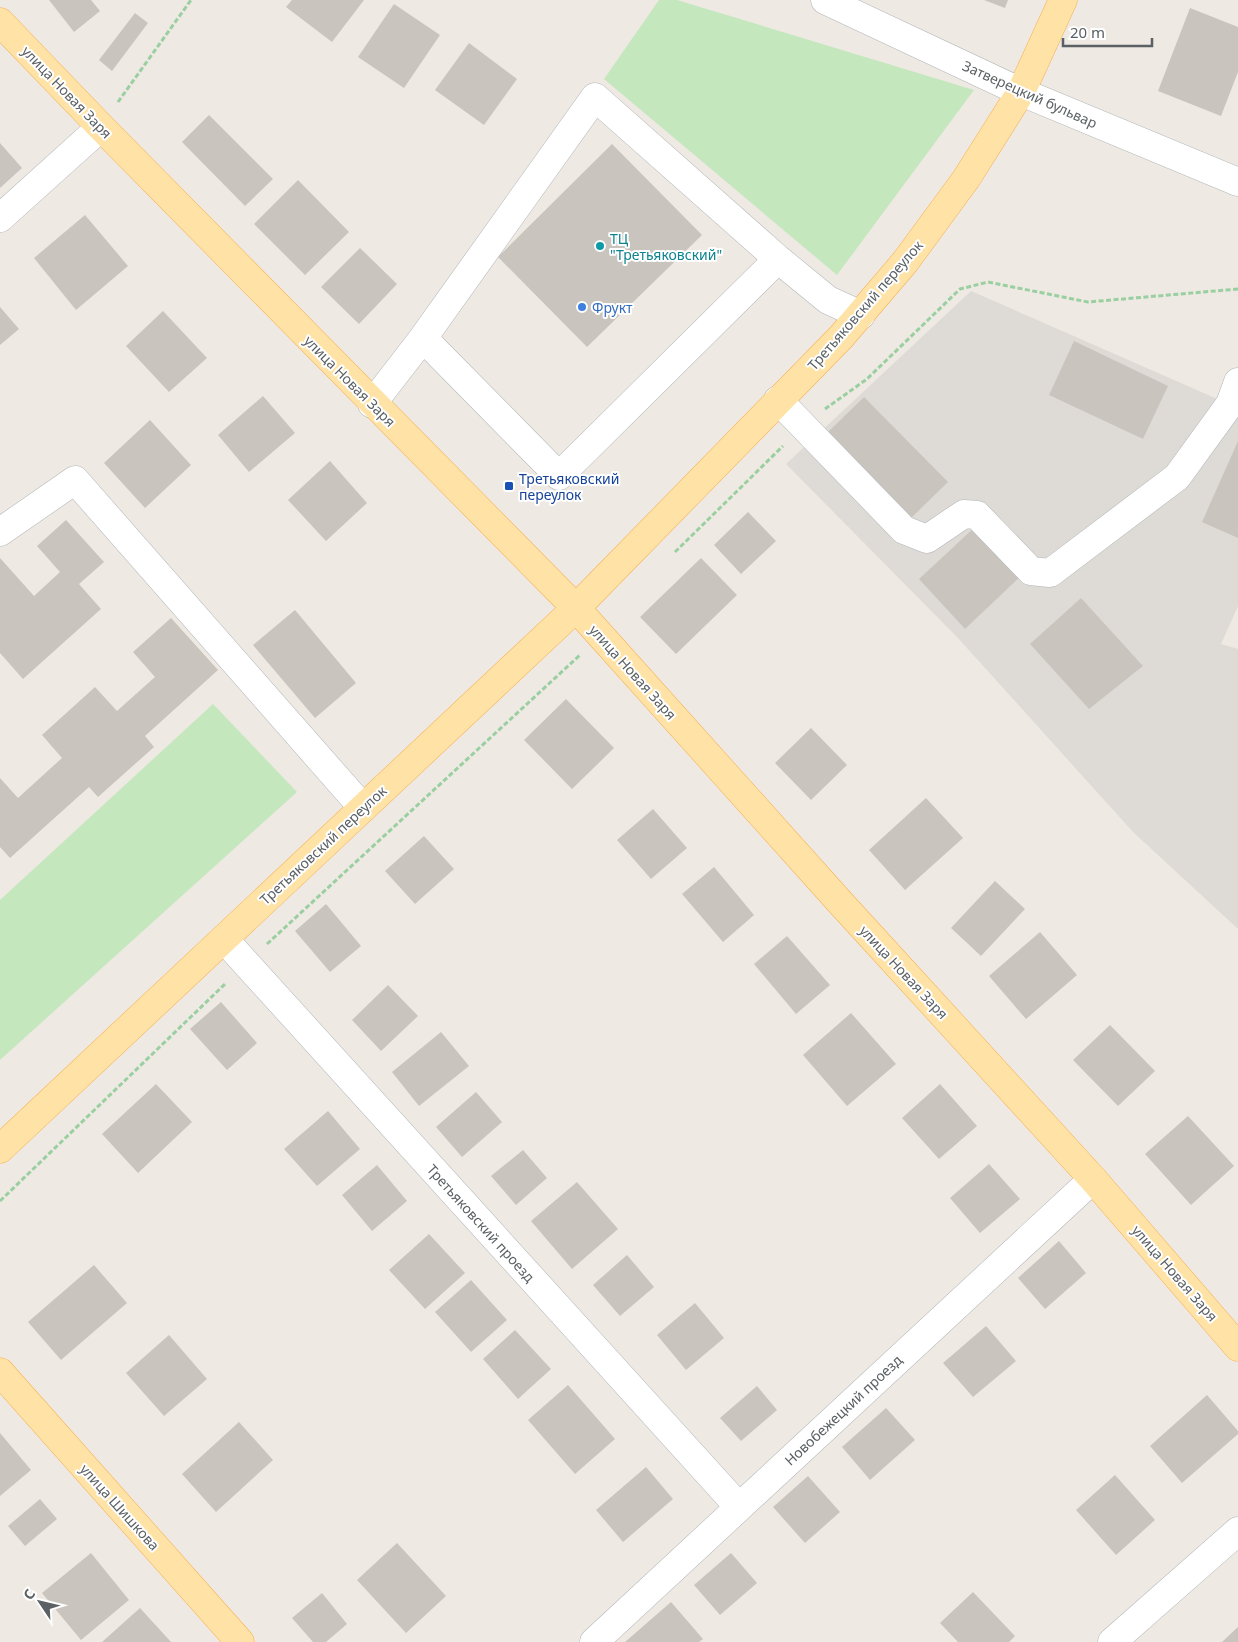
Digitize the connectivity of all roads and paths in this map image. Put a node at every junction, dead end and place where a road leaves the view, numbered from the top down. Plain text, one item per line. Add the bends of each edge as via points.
1 (191, 0) edge
2 (825, 0) edge
3 (1063, 0) edge
4 (0, 22) edge
5 (1021, 92) junction
6 (100, 127) junction
7 (1238, 182) edge
8 (0, 218) edge
9 (778, 259) junction
10 (1238, 289) edge
11 (861, 314) junction
12 (422, 338) junction
13 (1238, 382) edge
14 (778, 400) junction
15 (372, 404) junction
16 (803, 426) junction
17 (0, 532) edge
18 (669, 558) dead end
19 (576, 608) junction
20 (601, 636) junction
21 (363, 808) junction
22 (224, 939) junction
23 (246, 964) junction
24 (0, 1148) edge
25 (1093, 1178) junction
26 (0, 1201) edge
27 (1238, 1347) edge
28 (0, 1372) edge
29 (739, 1507) junction
30 (1238, 1532) edge
31 (240, 1642) edge
32 (594, 1642) edge
33 (1112, 1642) edge

1 - 6 path
2 - 5 street, Затверецкий бульвар
3 - 5 main road, Третьяковский переулок
4 - 6 main road, улица Новая Заря
5 - 7 street, Затверецкий бульвар
5 - 11 main road, Третьяковский переулок via 947,208
6 - 8 street
6 - 15 main road, улица Новая Заря
9 - 11 street via 828,300
9 - 12 street via 559,476
9 - 12 street via 595,97
10 - 16 path via 1088,302 988,282 960,289 867,379
11 - 14 main road, Третьяковский переулок
12 - 15 street
13 - 16 street via 1230,404 1176,476 1050,573 1031,571 978,515 964,514 927,539 904,530
14 - 16 street
14 - 19 main road, Третьяковский переулок
15 - 19 main road, улица Новая Заря
16 - 18 path
17 - 21 street via 75,480
19 - 20 main road, улица Новая Заря
19 - 21 main road, Третьяковский переулок
20 - 23 path
20 - 25 main road, улица Новая Заря
21 - 22 main road, Третьяковский переулок
22 - 23 street, Третьяковский проезд
22 - 24 main road, Третьяковский переулок
23 - 26 path
23 - 29 street, Третьяковский проезд
25 - 27 main road, улица Новая Заря
25 - 29 street, Новобежецкий проезд
28 - 31 main road, улица Шишкова
29 - 32 street, Новобежецкий проезд
30 - 33 street

